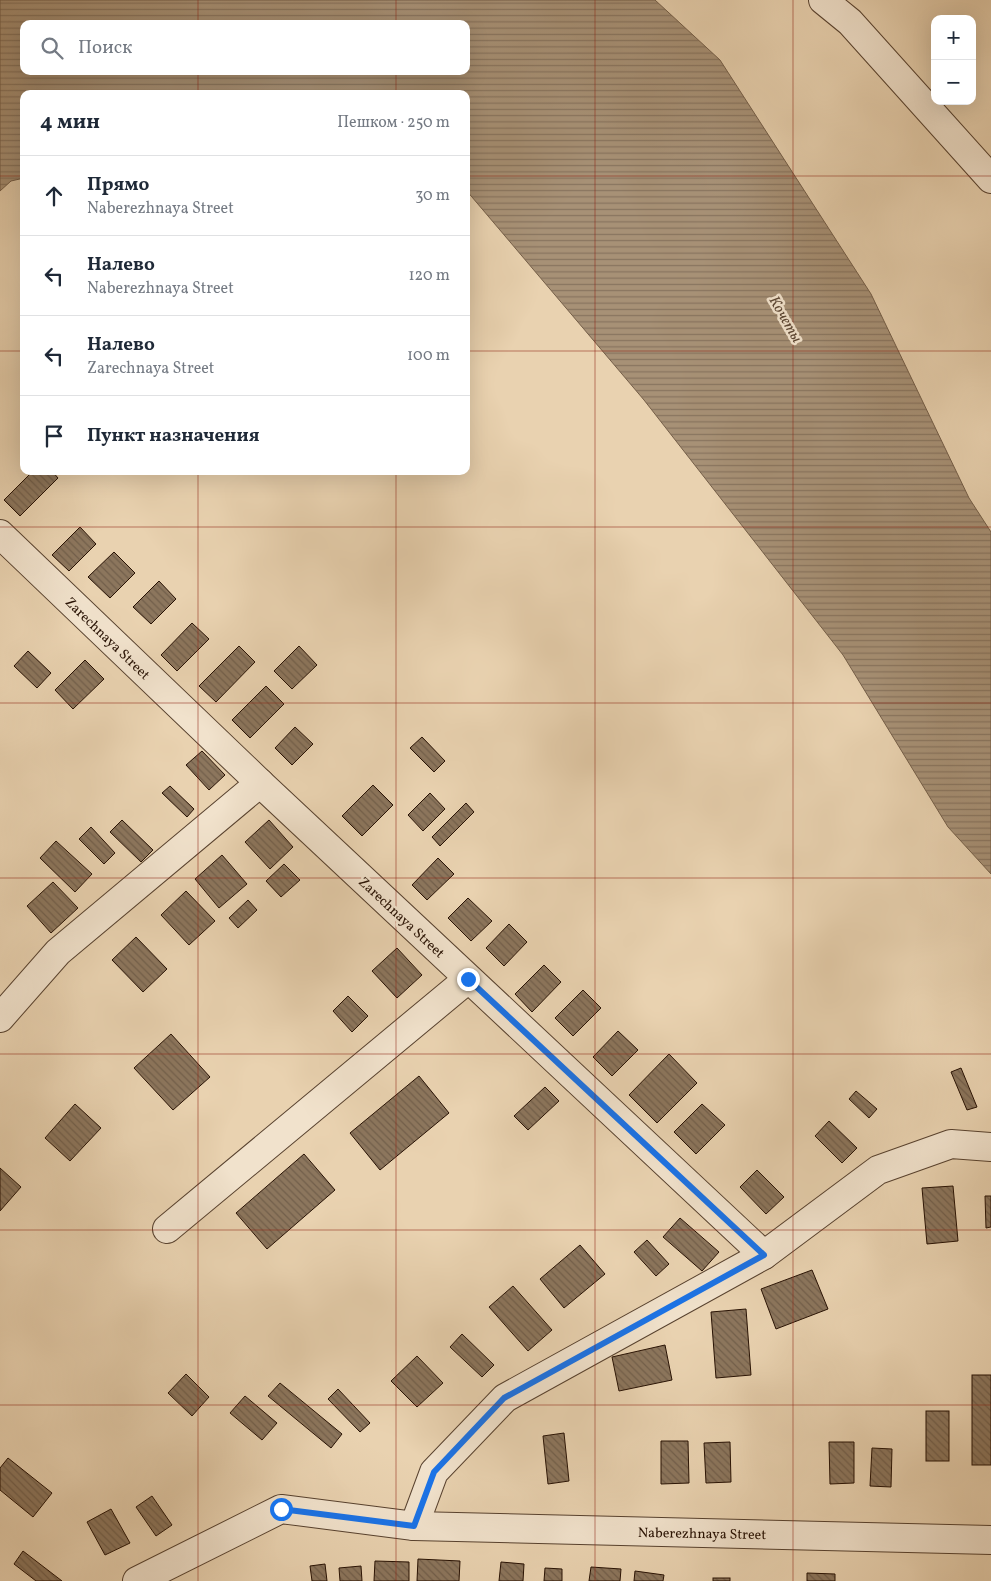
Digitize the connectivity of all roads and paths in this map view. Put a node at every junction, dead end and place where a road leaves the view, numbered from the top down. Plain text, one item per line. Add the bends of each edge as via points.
1 (823, 0) edge
2 (991, 179) edge
3 (0, 534) edge
4 (260, 783) junction
5 (468, 979) junction
6 (0, 1018) edge
7 (991, 1147) edge
8 (167, 1229) dead end
9 (764, 1255) junction
10 (414, 1526) junction
11 (991, 1540) edge
12 (137, 1581) edge

1 - 2 street via 850,22
3 - 4 street, Zarechnaya Street
4 - 5 street, Zarechnaya Street
4 - 6 street via 58,952
5 - 8 street
5 - 9 street, Zarechnaya Street
7 - 9 street via 951,1144 878,1170
9 - 10 street via 504,1398 434,1472
10 - 11 street, Naberezhnaya Street
10 - 12 street, Naberezhnaya Street via 281,1509

